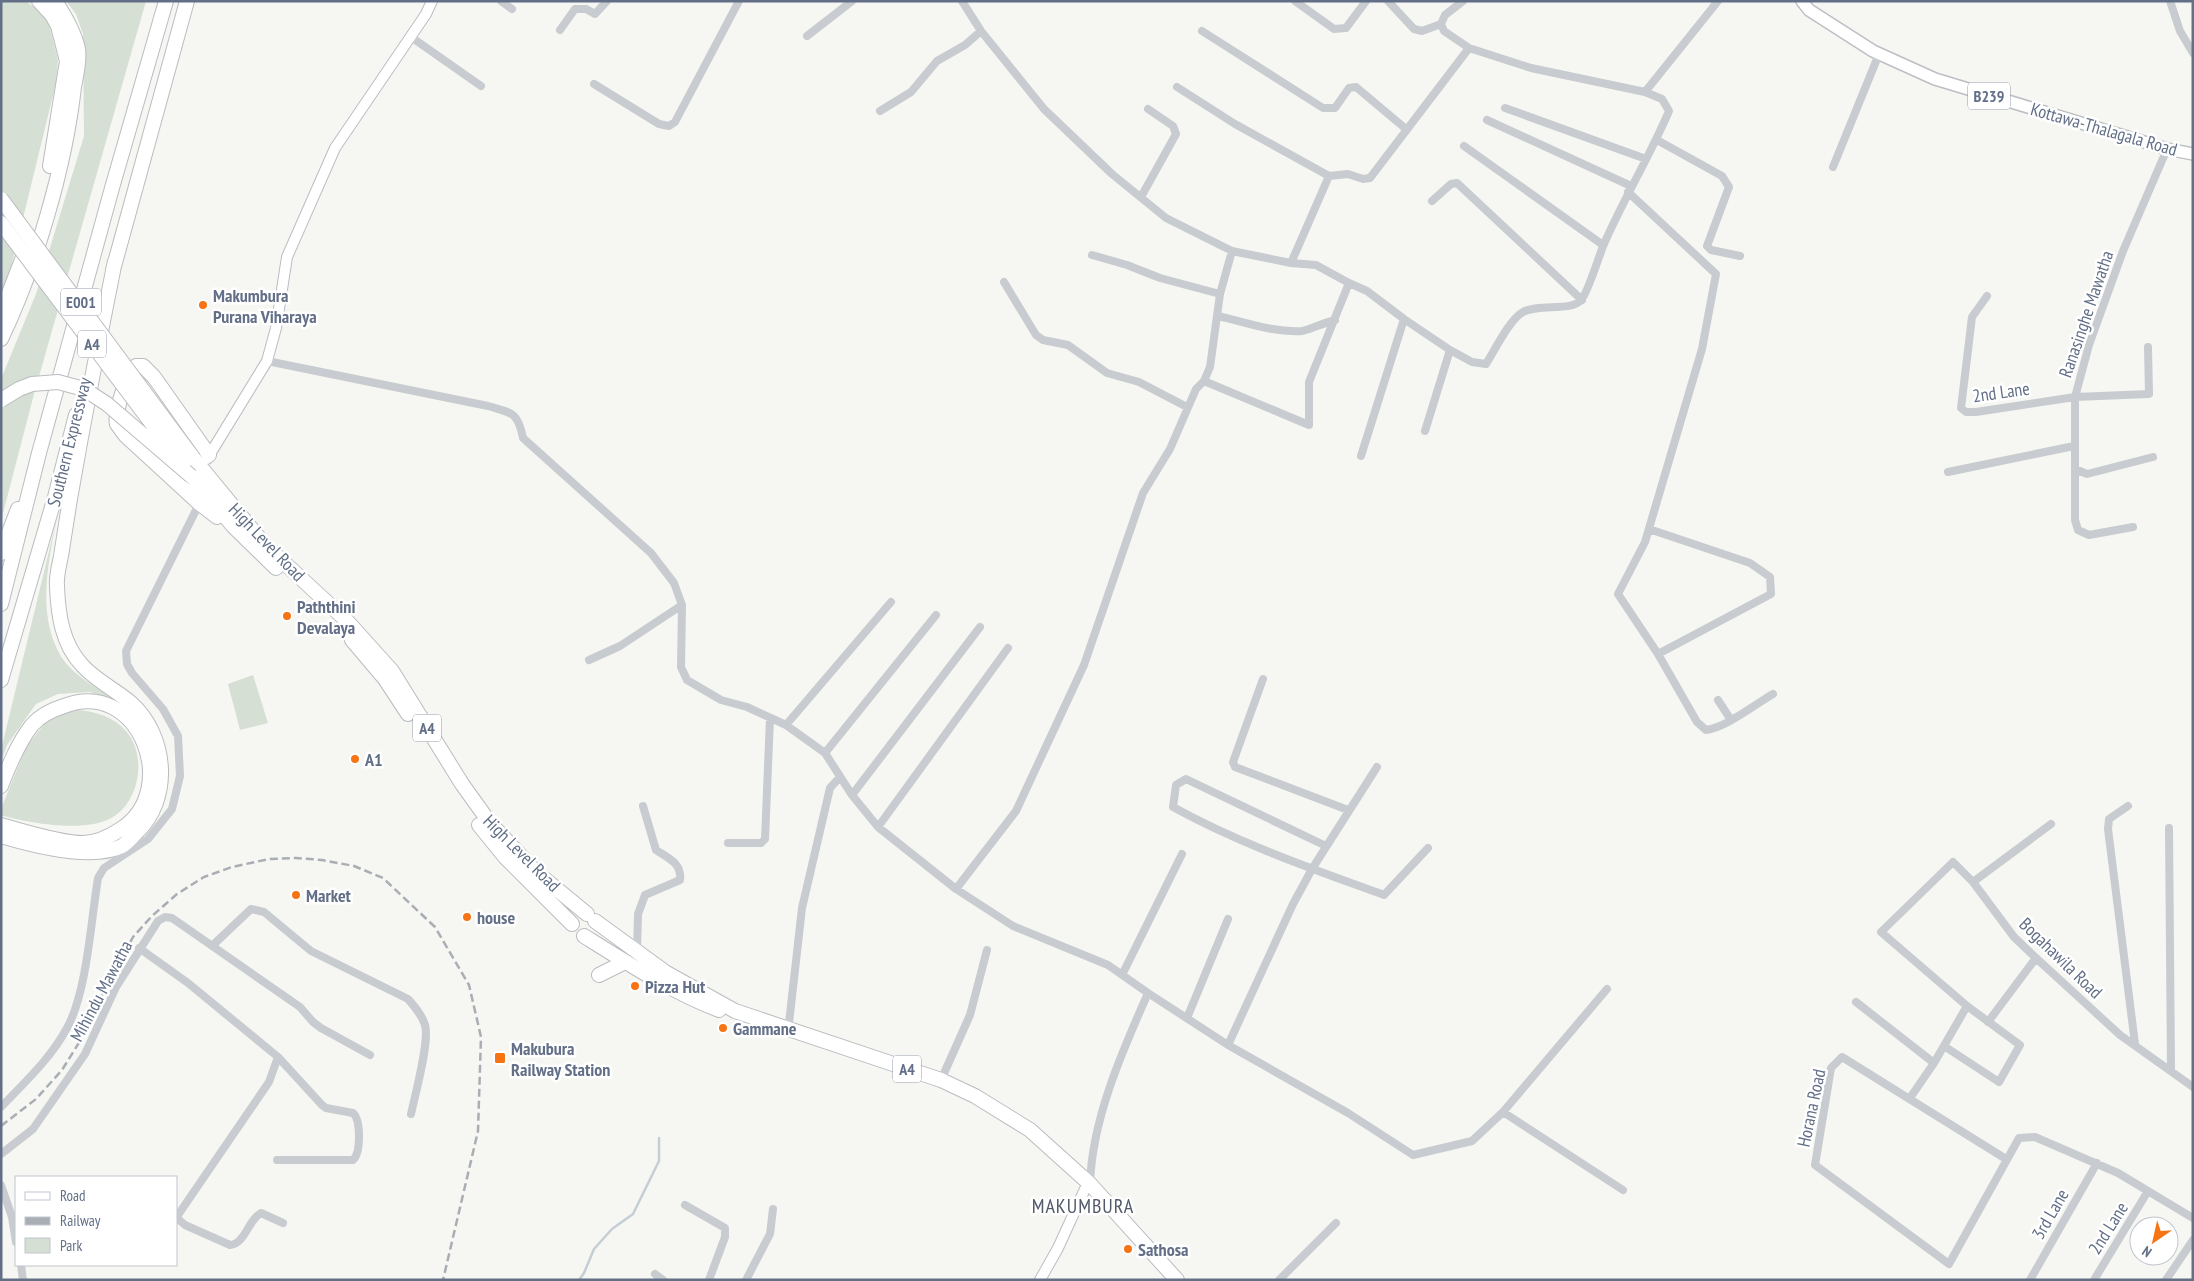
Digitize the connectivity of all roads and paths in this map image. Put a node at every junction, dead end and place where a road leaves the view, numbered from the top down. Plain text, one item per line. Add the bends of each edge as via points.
1 (39, 1) edge
2 (55, 1) edge
3 (166, 1) edge
4 (188, 1) edge
5 (432, 1) edge
6 (501, 1) edge
7 (607, 1) edge
8 (739, 1) edge
9 (852, 1) edge
10 (962, 1) edge
11 (1295, 1) edge
12 (1366, 1) edge
13 (1388, 1) edge
14 (1463, 1) edge
15 (1718, 1) edge
16 (1802, 1) edge
17 (2170, 1) edge
18 (512, 9) dead end
19 (1441, 24) junction
20 (560, 30) dead end
21 (1202, 31) dead end
22 (981, 32) junction
23 (807, 36) dead end
24 (410, 37) junction
25 (1469, 48) junction
26 (1877, 53) junction
27 (2193, 53) edge
28 (594, 84) dead end
29 (481, 86) dead end
30 (1177, 87) dead end
31 (1645, 92) junction
32 (1505, 108) dead end
33 (1148, 109) dead end
34 (880, 110) dead end
35 (1487, 120) dead end
36 (1406, 129) junction
37 (1656, 140) junction
38 (1464, 146) dead end
39 (2167, 150) junction
40 (2193, 154) edge
41 (1646, 159) junction
42 (1832, 163) dead end
43 (1330, 176) junction
44 (1629, 189) junction
45 (1141, 198) junction
46 (1, 199) edge
47 (1432, 201) dead end
48 (1, 222) edge
49 (1603, 245) junction
50 (1232, 251) junction
51 (1092, 255) dead end
52 (1740, 256) dead end
53 (115, 261) junction
54 (1291, 263) junction
55 (1004, 282) dead end
56 (1349, 283) junction
57 (1220, 294) junction
58 (1988, 296) dead end
59 (1582, 300) junction
60 (1, 314) edge
61 (1218, 316) junction
62 (1404, 319) junction
63 (1335, 320) junction
64 (1, 339) edge
65 (2148, 347) dead end
66 (1450, 350) junction
67 (267, 361) junction
68 (1204, 381) junction
69 (2075, 396) junction
70 (1, 400) edge
71 (1187, 407) junction
72 (1425, 431) dead end
73 (2074, 446) junction
74 (39, 453) junction
75 (209, 455) junction
76 (1361, 456) dead end
77 (2153, 456) dead end
78 (192, 467) junction
79 (2075, 469) junction
80 (1948, 472) dead end
81 (202, 498) junction
82 (2133, 527) dead end
83 (1649, 529) junction
84 (1, 553) edge
85 (892, 602) dead end
86 (1, 604) edge
87 (682, 605) junction
88 (936, 615) dead end
89 (980, 627) dead end
90 (1008, 648) dead end
91 (1658, 654) junction
92 (589, 660) dead end
93 (1263, 679) dead end
94 (1, 680) edge
95 (1773, 694) dead end
96 (1718, 700) dead end
97 (770, 718) junction
98 (1731, 720) junction
99 (786, 725) junction
100 (825, 753) junction
101 (1376, 767) dead end
102 (840, 777) junction
103 (1, 786) edge
104 (852, 795) junction
105 (643, 806) dead end
106 (2128, 806) dead end
107 (1348, 810) junction
108 (1, 824) edge
109 (2051, 824) dead end
110 (878, 827) junction
111 (2168, 828) dead end
112 (1, 836) edge
113 (728, 843) dead end
114 (1326, 846) junction
115 (1428, 848) dead end
116 (1182, 854) dead end
117 (1312, 868) junction
118 (1973, 882) junction
119 (956, 889) junction
120 (591, 918) junction
121 (1228, 919) dead end
122 (572, 924) junction
123 (584, 936) junction
124 (212, 946) junction
125 (139, 948) junction
126 (987, 950) dead end
127 (637, 952) junction
128 (2036, 958) junction
129 (625, 962) junction
130 (599, 975) dead end
131 (1122, 975) junction
132 (1607, 989) dead end
133 (1148, 993) junction
134 (1856, 1002) dead end
135 (1967, 1006) junction
136 (1187, 1018) junction
137 (1988, 1022) junction
138 (788, 1032) junction
139 (2135, 1044) junction
140 (1228, 1045) junction
141 (1944, 1046) junction
142 (370, 1055) dead end
143 (278, 1057) junction
144 (1934, 1063) junction
145 (2171, 1070) junction
146 (942, 1080) junction
147 (2193, 1087) edge
148 (1910, 1098) junction
149 (1, 1107) edge
150 (1503, 1112) junction
151 (411, 1114) dead end
152 (1, 1154) edge
153 (2006, 1159) junction
154 (277, 1160) dead end
155 (2097, 1163) junction
156 (1, 1185) edge
157 (1088, 1186) junction
158 (1624, 1190) dead end
159 (2148, 1191) junction
160 (685, 1206) dead end
161 (773, 1209) dead end
162 (2193, 1218) edge
163 (283, 1223) dead end
164 (1336, 1223) dead end
165 (15, 1236) edge
166 (2193, 1240) edge
167 (20, 1266) edge
168 (655, 1274) dead end
169 (23, 1280) edge
170 (664, 1280) edge
171 (708, 1280) edge
172 (746, 1280) edge
173 (1040, 1280) edge
174 (1168, 1280) edge
175 (1177, 1280) edge
176 (1279, 1280) edge
177 (2030, 1280) edge
178 (2094, 1280) edge
179 (2166, 1280) edge

1 - 60 highway via 58,26 67,62 51,163 28,243
2 - 64 highway via 71,27 78,51 70,119 27,278
3 - 74 highway, Southern Expressway / E001
4 - 53 highway, Southern Expressway / E001
5 - 24 street
6 - 18 street
7 - 20 street via 595,14 586,9 575,9
8 - 28 street via 670,126 659,124
9 - 23 street
10 - 22 street
11 - 12 street via 1334,30 1346,28
13 - 19 street via 1414,29 1422,31
14 - 19 street via 1445,15
15 - 31 street
16 - 26 main road, Kottawa-Thalagala Road / B239 via 1809,10
17 - 27 street via 2180,31
19 - 25 street via 1444,31
21 - 36 street via 1323,108 1335,108 1349,88 1356,87
22 - 34 street via 937,61 912,92
22 - 45 street via 1044,109
24 - 29 street
24 - 67 street via 335,148 288,257
25 - 31 street via 1531,68
25 - 36 street
26 - 39 main road, Kottawa-Thalagala Road / B239 via 1935,79
26 - 42 street
30 - 43 street via 1235,124
31 - 37 street via 1662,98 1669,111
32 - 41 street
33 - 45 street via 1173,126 1176,134
35 - 44 street
36 - 43 street via 1370,178 1348,174
37 - 41 street
37 - 52 street via 1722,176 1729,188 1707,246 1711,250
38 - 49 street
39 - 40 main road, Kottawa-Thalagala Road / B239
39 - 69 street, Ranasinghe Mawatha via 2123,251 2089,345
41 - 44 street
43 - 54 street
44 - 49 street
44 - 83 street via 1716,274 1702,349
45 - 50 street via 1166,218
46 - 78 highway, High Level Road / A4, bridge
47 - 59 street via 1456,183
48 - 78 highway, High Level Road / A4, bridge
49 - 59 street
50 - 54 street
50 - 57 street
51 - 57 street
53 - 94 highway, Southern Expressway / E001 via 56,497
53 - 112 highway via 56,584 63,634 82,665 131,703 157,742 160,790 142,828 123,845 111,849 80,852 26,844
54 - 56 street via 1316,265
55 - 71 street via 1036,335 1043,340 1068,344 1106,373 1139,382
56 - 62 street via 1367,291
56 - 63 street
57 - 61 street
58 - 69 street, 2nd Lane via 1972,317 1961,408 1966,412 1976,412
59 - 66 street via 1573,306 1535,306 1522,312 1486,364 1472,362
61 - 63 street via 1268,328 1303,331
61 - 68 street via 1210,366
62 - 66 street
62 - 76 street
63 - 68 street via 1309,382 1309,425
65 - 69 street via 2149,394
66 - 72 street
67 - 75 street
67 - 87 street via 512,413 520,421 523,438 651,553 674,583
68 - 71 street
69 - 73 street, Ranasinghe Mawatha
70 - 78 highway, bridge via 32,384 58,382 84,389
71 - 119 street via 1170,449 1142,493 1084,665 1016,811
73 - 79 street, Ranasinghe Mawatha
73 - 80 street
74 - 84 highway
74 - 86 highway, Southern Expressway / E001
75 - 78 street
75 - 81 highway via 154,377 143,366 136,366 118,408 117,424 125,435
77 - 79 street via 2087,474
78 - 81 highway, High Level Road / A4
78 - 120 highway, High Level Road / A4 via 264,544 347,621 392,671 490,823 536,872
79 - 82 street, Ranasinghe Mawatha via 2075,520 2078,530 2089,535
81 - 122 highway, High Level Road / A4 via 341,627 385,679 479,824
81 - 149 street via 126,651 132,673 163,709 178,736 180,776 172,809 148,839 104,868 98,878 81,988 68,1027 44,1062
83 - 91 street via 1646,542 1618,594
83 - 91 street via 1750,564 1770,578 1771,594
85 - 99 street
87 - 92 street via 620,646
87 - 97 street via 681,667 687,680 721,700
88 - 100 street
89 - 104 street
90 - 110 street
91 - 98 street via 1701,726 1706,730 1713,729
93 - 107 street via 1233,762 1235,767
95 - 98 street
96 - 98 street
97 - 99 street
97 - 113 street via 765,839 761,843
99 - 100 street
100 - 102 street
101 - 107 street
102 - 104 street
102 - 138 street via 830,788 802,908
103 - 108 highway via 20,742 33,724 47,712 77,701 98,701 127,716 145,742 150,771 148,790 131,823 106,839 83,843
104 - 110 street
105 - 127 street via 656,850 678,865 681,872 680,880 645,895 638,914
106 - 139 street via 2109,819 2108,829
107 - 114 street
109 - 118 street
110 - 119 street
111 - 145 street
114 - 117 street
114 - 117 street via 1186,779 1176,785 1173,807 1204,824
115 - 117 street via 1384,895
116 - 131 street
117 - 140 street
118 - 128 street, Bogahawila Road via 2014,937
118 - 135 street, Bogahawila Road via 1953,862 1881,932
119 - 131 street via 1014,926 1108,965
120 - 122 highway via 579,915
120 - 123 highway via 595,931
120 - 127 highway, High Level Road / A4
121 - 136 street
122 - 123 highway via 578,935
123 - 129 highway, High Level Road / A4
124 - 125 street, Mihindu Mawatha via 172,918 165,917 158,921
124 - 142 street, Mihindu Mawatha via 300,1007 313,1022
124 - 151 street via 250,909 260,910 311,951 408,999 426,1027 426,1043
125 - 143 street via 188,983
125 - 152 street, Mihindu Mawatha via 116,987 85,1054 33,1129
126 - 146 street via 970,1014
127 - 138 highway, High Level Road / A4 via 665,972 736,1011
128 - 137 street
128 - 139 street, Bogahawila Road via 2120,1035
129 - 130 highway
129 - 138 highway, High Level Road / A4 via 700,1003
131 - 133 street
132 - 150 street
133 - 136 street
133 - 157 street via 1110,1087 1095,1142
134 - 144 street
135 - 137 street
135 - 141 street
136 - 140 street
137 - 141 street via 2020,1045 1998,1082
138 - 146 highway, High Level Road / A4
138 - 157 highway, High Level Road / A4 via 972,1101 1026,1135
139 - 145 street, Bogahawila Road
140 - 150 street via 1413,1155 1472,1141
141 - 144 street
143 - 154 street via 322,1105 353,1113 358,1124 357,1154 353,1160
143 - 163 street via 268,1082 178,1217 185,1225 230,1245 239,1241 262,1213
144 - 148 street
145 - 147 street, Bogahawila Road
146 - 157 highway, High Level Road / A4 via 1030,1130
148 - 153 street, Horana Road
148 - 153 street, Horana Road via 1842,1057 1832,1068 1815,1165 1949,1264
150 - 158 street
153 - 155 street, Horana Road via 2019,1138 2035,1137
155 - 159 street, Horana Road
155 - 177 street, 3rd Lane
156 - 165 street
157 - 173 street
157 - 174 highway, High Level Road / A4
157 - 175 highway, High Level Road / A4
159 - 162 street, Horana Road
159 - 178 street, 2nd Lane
160 - 171 street via 725,1228 725,1237
161 - 172 street via 770,1234
164 - 176 street
166 - 179 street
167 - 169 street
168 - 170 street

